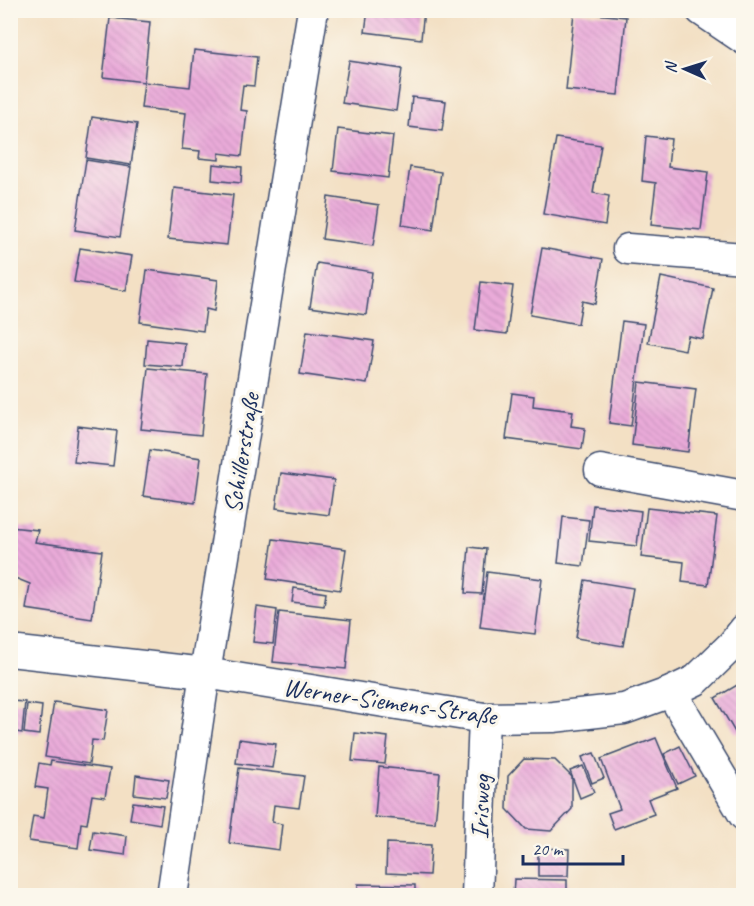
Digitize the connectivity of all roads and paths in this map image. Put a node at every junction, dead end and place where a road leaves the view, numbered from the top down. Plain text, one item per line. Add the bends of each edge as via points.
1 (313, 10) edge
2 (701, 10) edge
3 (744, 39) edge
4 (628, 249) dead end
5 (744, 258) edge
6 (600, 470) dead end
7 (744, 496) edge
8 (744, 630) edge
9 (10, 651) edge
10 (206, 674) junction
11 (671, 692) junction
12 (484, 718) junction
13 (744, 815) edge
14 (172, 896) edge
15 (477, 896) edge

1 - 10 street, Schillerstraße
2 - 3 street
4 - 5 street
6 - 7 street
8 - 11 street, Werner-Siemens-Straße via 696,680
9 - 10 street, Werner-Siemens-Straße
10 - 12 street, Werner-Siemens-Straße
10 - 14 street, Schillerstraße
11 - 12 street, Werner-Siemens-Straße via 624,710
11 - 13 street
12 - 15 street, Irisweg

